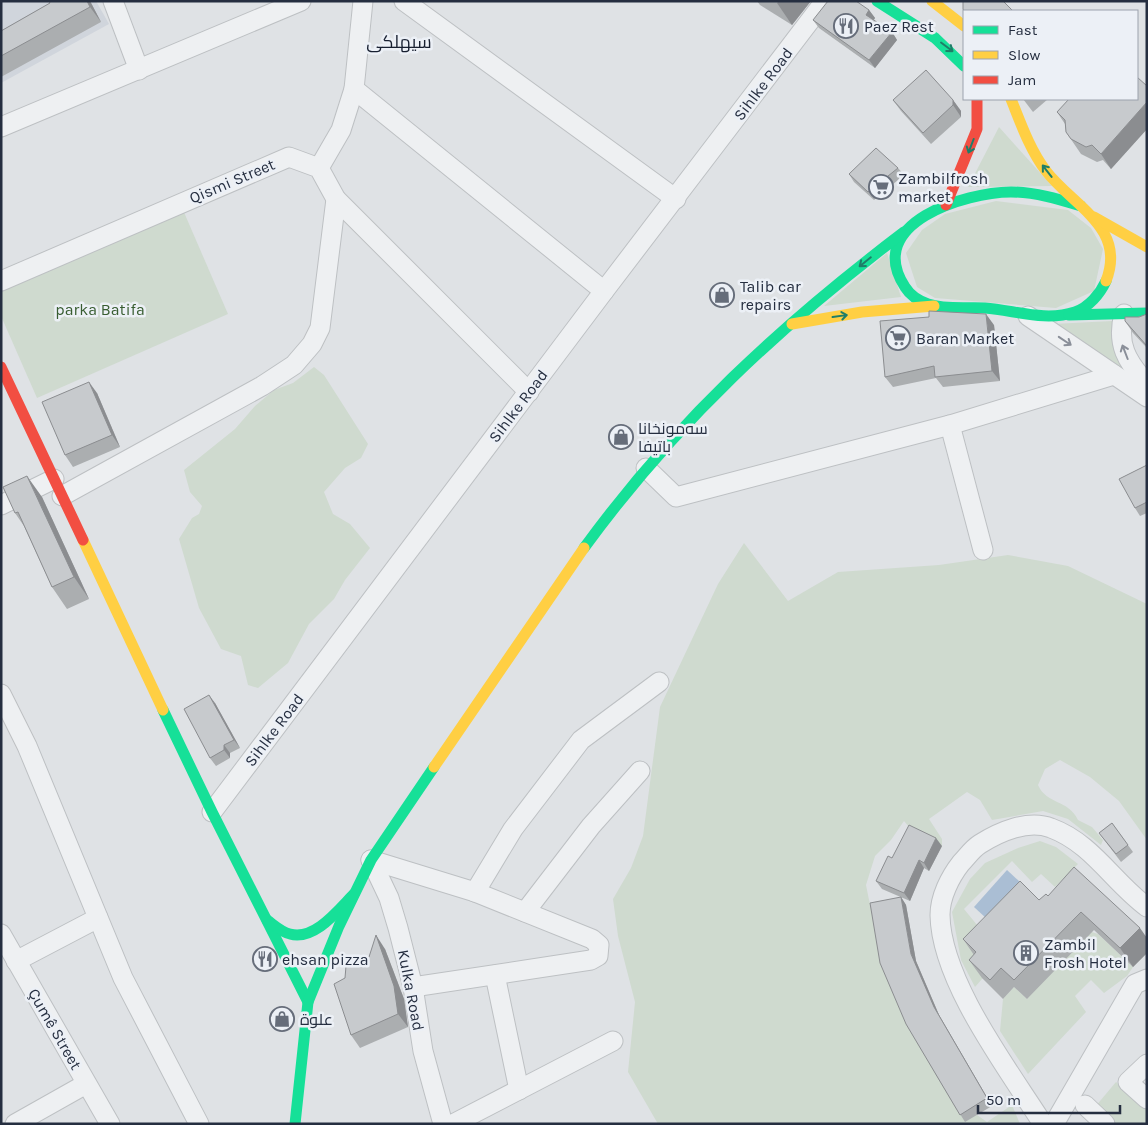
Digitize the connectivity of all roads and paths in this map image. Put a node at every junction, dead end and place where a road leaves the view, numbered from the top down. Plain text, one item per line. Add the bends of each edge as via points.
1 (113, 1) edge
2 (301, 1) edge
3 (363, 1) edge
4 (404, 1) edge
5 (825, 1) edge
6 (877, 1) edge
7 (932, 1) edge
8 (953, 7) edge
9 (963, 24) edge
10 (963, 64) edge
11 (140, 70) junction
12 (354, 90) junction
13 (978, 100) edge
14 (1011, 100) edge
15 (1, 127) edge
16 (319, 168) junction
17 (676, 198) junction
18 (336, 199) junction
19 (946, 205) junction
20 (1081, 206) junction
21 (1094, 218) junction
22 (904, 232) junction
23 (1147, 247) edge
24 (1, 281) edge
25 (604, 291) junction
26 (934, 306) junction
27 (1147, 313) edge
28 (1025, 314) junction
29 (1124, 314) junction
30 (1065, 316) junction
31 (792, 324) junction
32 (1, 367) edge
33 (1114, 375) junction
34 (1147, 384) edge
35 (529, 392) junction
36 (1147, 398) edge
37 (950, 425) junction
38 (646, 468) junction
39 (58, 487) junction
40 (1, 505) edge
41 (983, 550) dead end
42 (659, 682) dead end
43 (1, 694) edge
44 (640, 771) dead end
45 (212, 812) junction
46 (371, 860) junction
47 (358, 890) junction
48 (475, 892) junction
49 (1147, 907) edge
50 (525, 912) junction
51 (98, 918) junction
52 (266, 920) junction
53 (1, 934) edge
54 (16, 961) junction
55 (495, 975) junction
56 (1147, 979) edge
57 (413, 987) junction
58 (308, 1002) junction
59 (612, 1041) dead end
60 (1147, 1064) edge
61 (86, 1084) junction
62 (519, 1090) junction
63 (1147, 1099) edge
64 (1085, 1105) dead end
65 (15, 1124) edge
66 (110, 1124) edge
67 (199, 1124) edge
68 (295, 1124) edge
69 (443, 1124) edge
70 (453, 1124) edge
71 (1043, 1124) edge
72 (1054, 1124) edge
73 (1105, 1124) edge

1 - 11 street
2 - 11 street
3 - 12 street
4 - 17 street
5 - 17 street, Sihlke Road
6 -> 10 main road via 934,37 956,54
7 - 8 main road
8 - 9 main road
11 - 15 street
12 - 16 street via 341,130
12 - 25 street
13 -> 19 main road via 977,130
20 -> 14 main road via 1038,160 1023,133
16 - 18 street
16 - 24 street, Qismi Street via 289,157
17 - 25 street, Sihlke Road
18 - 35 street
18 - 39 street via 320,328 312,344 294,365 262,386
19 - 20 main road via 983,194 1021,192
19 - 22 main road via 922,217
20 - 21 main road
21 - 23 main road
21 - 30 main road via 1110,248 1108,275 1096,298
22 - 26 main road via 896,262 899,277 919,300
22 -> 31 main road
25 - 35 street, Sihlke Road
26 - 28 main road via 987,308
31 -> 26 main road via 862,312
27 - 29 main road
28 - 30 main road
28 -> 33 street
29 - 30 main road
34 -> 29 street via 1124,355 1121,341
31 - 38 main road via 722,385
32 - 39 main road
33 - 36 street
33 - 37 street
35 - 45 street, Sihlke Road
37 - 38 street via 676,497
37 - 41 street
38 - 46 main road via 529,627
39 - 40 street
39 - 45 main road
42 - 48 street via 581,740 513,829
43 - 51 street via 27,746
44 - 50 street via 591,826
45 - 52 main road
46 - 47 main road
46 - 48 street
46 - 57 street, Kulka Road via 389,898
47 - 52 main road via 308,933 292,935
47 - 58 main road via 339,926
48 - 50 street
49 - 71 street via 1078,842 1049,827 1022,826 997,834 975,848 954,872 943,894 940,915 949,961 972,1012
50 - 55 street via 592,939 599,946 598,956 591,960
51 - 54 street
51 - 67 street via 123,978
52 - 58 main road
53 - 54 street, Çumê Street
54 - 61 street, Çumê Street
55 - 57 street
55 - 62 street
56 - 72 street via 1135,984
57 - 69 street, Kulka Road via 423,1050
58 - 68 main road
59 - 62 street
60 - 63 street via 1128,1082
61 - 65 street
61 - 66 street, Çumê Street
62 - 70 street
64 - 73 street

